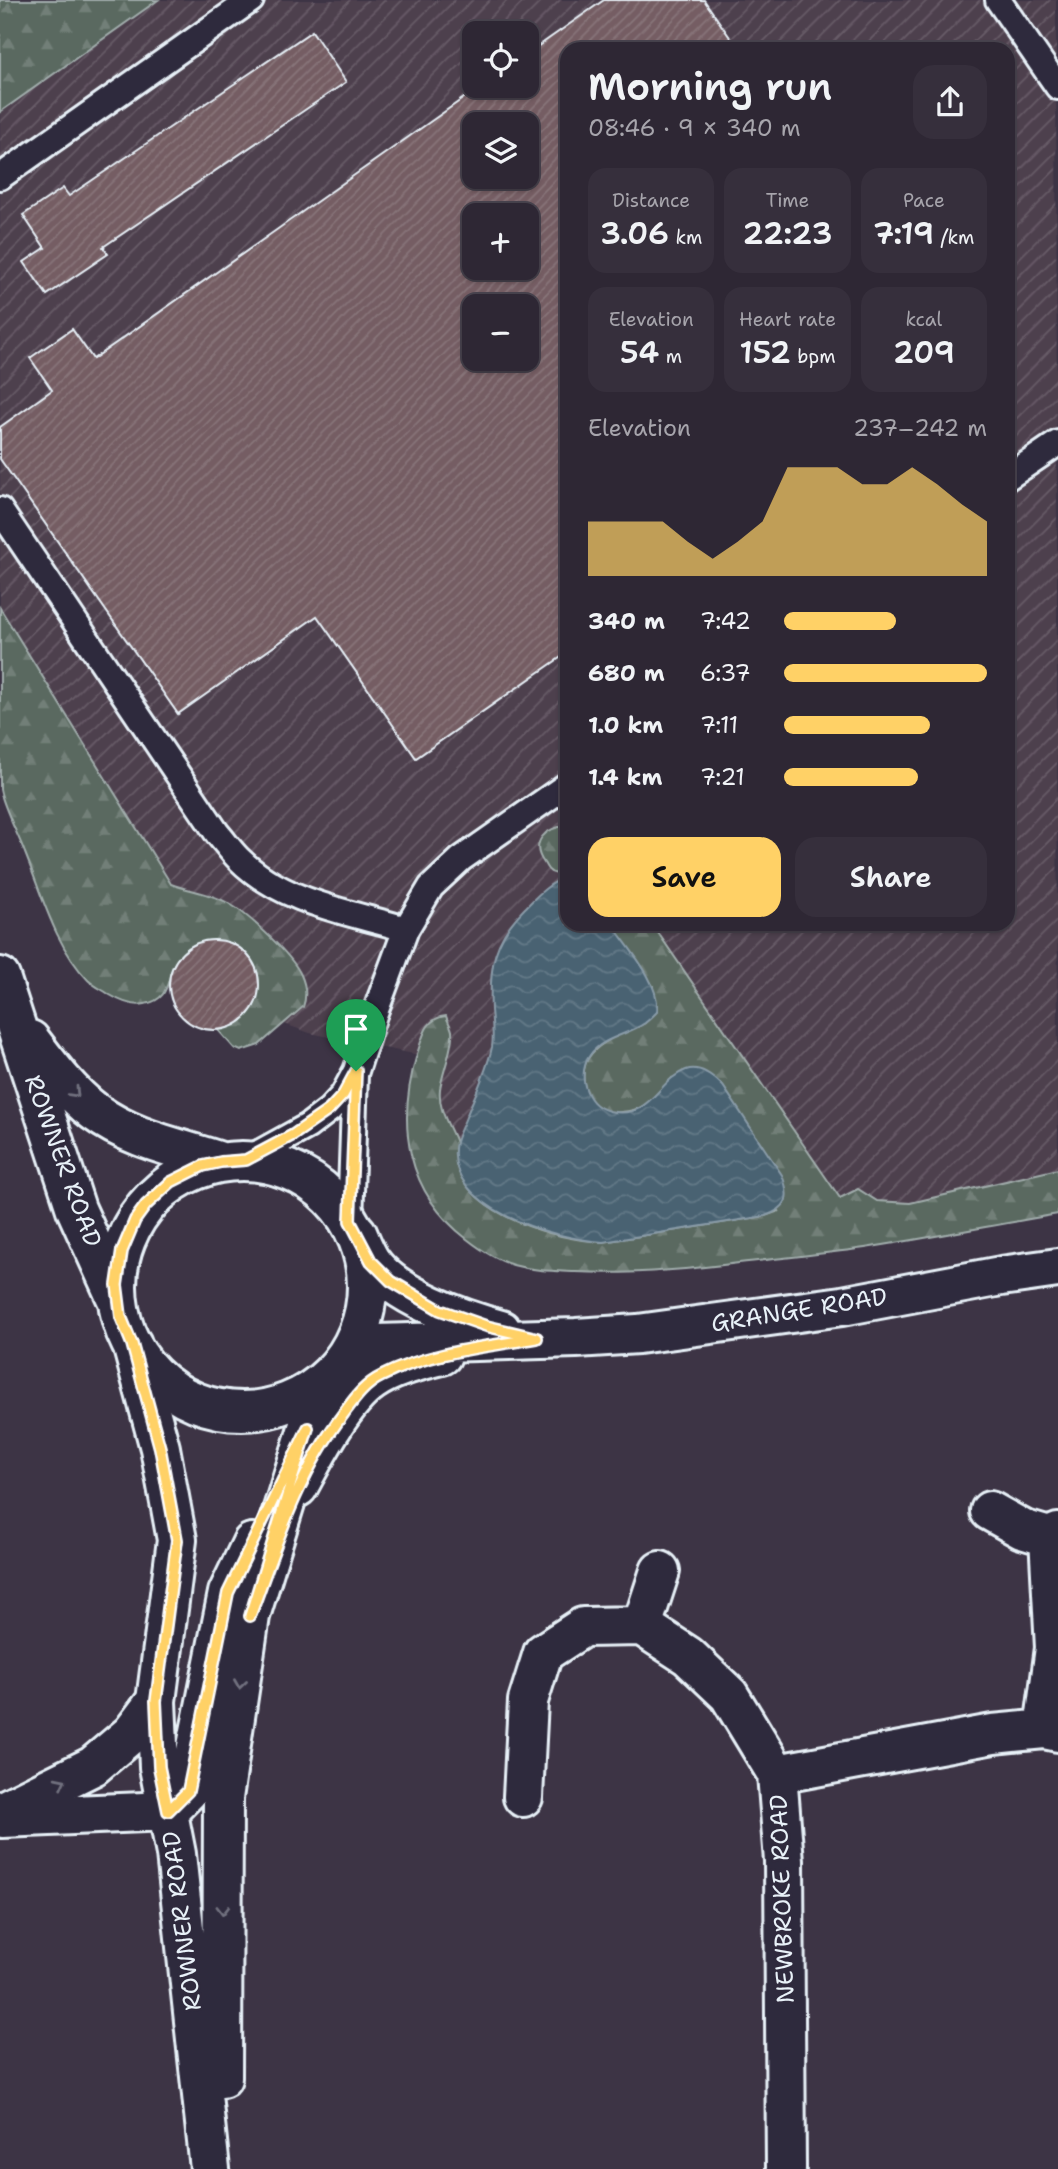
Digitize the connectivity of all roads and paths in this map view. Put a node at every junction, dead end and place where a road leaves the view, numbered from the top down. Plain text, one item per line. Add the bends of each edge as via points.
1 (251, 0) edge
2 (998, 0) edge
3 (1058, 87) edge
4 (0, 177) edge
5 (1058, 443) edge
6 (1015, 472) edge
7 (0, 510) edge
8 (560, 790) edge
9 (406, 929) junction
10 (0, 976) edge
11 (356, 1071) junction
12 (233, 1161) junction
13 (353, 1227) junction
14 (1058, 1268) edge
15 (118, 1302) junction
16 (537, 1338) junction
17 (132, 1344) junction
18 (339, 1365) junction
19 (308, 1428) junction
20 (990, 1511) dead end
21 (1054, 1535) edge
22 (660, 1571) dead end
23 (250, 1616) junction
24 (642, 1626) junction
25 (156, 1701) junction
26 (1051, 1730) edge
27 (777, 1774) junction
28 (523, 1797) dead end
29 (168, 1811) junction
30 (0, 1812) edge
31 (0, 1818) edge
32 (210, 2169) edge
33 (221, 2169) edge
34 (786, 2169) edge

1 - 4 lane
2 - 3 lane
5 - 6 lane
7 - 9 lane via 238,858 271,884 297,896
8 - 9 lane via 447,870
9 - 11 lane
10 -> 12 main road, ROWNER ROAD via 29,1040 88,1106 151,1140
10 - 15 main road, ROWNER ROAD via 76,1209
11 - 12 lane via 343,1095 320,1117
11 - 13 lane
12 - 13 main road via 271,1163 307,1178 334,1199
12 - 15 main road via 203,1166 171,1182 141,1213 122,1251
13 - 16 main road, GRANGE ROAD via 375,1266 410,1293 459,1318
13 - 18 main road via 367,1266 367,1299 359,1332
14 - 16 main road, GRANGE ROAD via 842,1306 652,1332
15 - 17 main road
16 - 18 main road, GRANGE ROAD via 378,1344
16 - 23 main road, GRANGE ROAD via 408,1365 380,1376 360,1392 333,1427 298,1488
17 - 18 main road via 155,1376 177,1393 232,1411 262,1410 293,1401
17 - 25 main road, ROWNER ROAD via 160,1448 177,1540
18 - 19 main road, ROWNER ROAD
19 - 23 main road, ROWNER ROAD
19 - 29 main road via 228,1593 188,1791
20 - 21 main road, NEWBROKE ROAD via 1022,1529
21 - 26 main road, NEWBROKE ROAD
22 - 24 main road
23 -> 33 main road, ROWNER ROAD via 223,1798
24 - 27 main road via 688,1656 729,1695
24 - 28 main road via 583,1628 543,1653 527,1701
25 - 29 main road, ROWNER ROAD via 159,1767
30 -> 25 main road via 93,1766 132,1733
26 - 27 main road, NEWBROKE ROAD via 993,1734
27 - 34 main road, NEWBROKE ROAD via 784,1861
29 - 31 main road
29 - 32 main road, ROWNER ROAD

